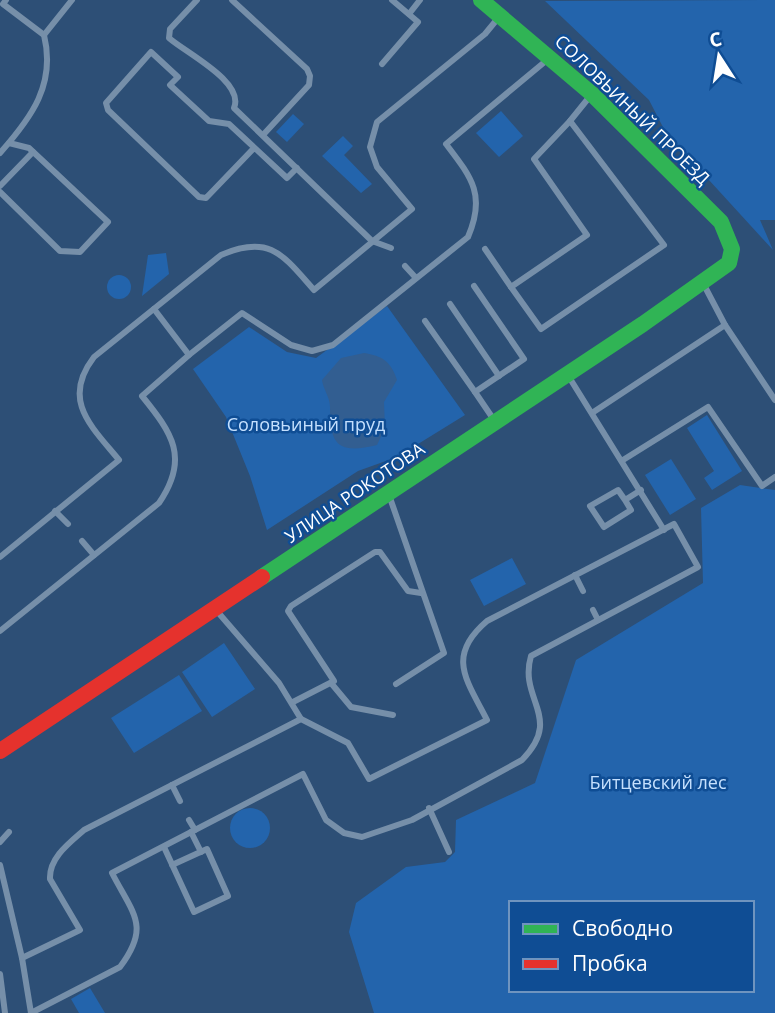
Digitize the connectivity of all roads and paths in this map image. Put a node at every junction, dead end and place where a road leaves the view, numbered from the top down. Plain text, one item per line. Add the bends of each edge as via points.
1 (6, 0) edge
2 (72, 0) edge
3 (197, 0) edge
4 (232, 0) edge
5 (392, 0) edge
6 (420, 0) edge
7 (481, 0) edge
8 (409, 14) junction
9 (500, 16) junction
10 (44, 35) junction
11 (550, 57) junction
12 (382, 64) dead end
13 (592, 94) junction
14 (570, 121) junction
15 (263, 135) junction
16 (9, 143) junction
17 (254, 148) junction
18 (33, 152) junction
19 (0, 153) edge
20 (297, 168) junction
21 (0, 186) edge
22 (0, 192) edge
23 (372, 242) junction
24 (391, 248) dead end
25 (485, 249) dead end
26 (729, 263) joint
27 (405, 266) dead end
28 (416, 278) junction
29 (703, 284) junction
30 (474, 286) dead end
31 (511, 287) junction
32 (450, 304) dead end
33 (154, 309) junction
34 (425, 321) dead end
35 (726, 325) junction
36 (189, 355) junction
37 (567, 374) junction
38 (499, 376) junction
39 (475, 392) junction
40 (775, 400) edge
41 (592, 413) junction
42 (495, 422) junction
43 (623, 460) junction
44 (775, 477) edge
45 (641, 490) junction
46 (388, 494) junction
47 (625, 500) junction
48 (55, 511) junction
49 (68, 524) dead end
50 (664, 530) junction
51 (82, 541) dead end
52 (94, 555) junction
53 (0, 557) edge
54 (575, 575) junction
55 (583, 591) dead end
56 (421, 593) junction
57 (215, 608) junction
58 (593, 610) dead end
59 (598, 620) junction
60 (1, 631) edge
61 (331, 683) junction
62 (396, 684) dead end
63 (293, 702) junction
64 (393, 715) dead end
65 (301, 719) junction
66 (0, 751) edge
67 (172, 785) junction
68 (180, 802) dead end
69 (429, 808) junction
70 (189, 820) dead end
71 (193, 831) junction
72 (9, 832) dead end
73 (0, 842) edge
74 (164, 847) junction
75 (201, 852) junction
76 (449, 852) dead end
77 (0, 865) edge
78 (172, 865) junction
79 (22, 958) junction
80 (0, 974) edge
81 (5, 1013) edge
82 (32, 1013) edge

1 - 10 lane via 3,4
2 - 10 lane
3 - 15 lane via 168,35 234,90 234,108
4 - 15 lane via 310,76 309,85
5 - 8 lane
6 - 8 lane
7 - 9 street, СОЛОВЬИНЫЙ ПРОЕЗД
8 - 12 lane via 418,22
9 - 11 street, СОЛОВЬИНЫЙ ПРОЕЗД
9 - 23 lane via 485,34 377,122 370,146 377,167 412,209
10 - 16 lane via 49,61 42,98
11 - 13 street, СОЛОВЬИНЫЙ ПРОЕЗД
11 - 28 lane via 446,144 469,173 477,215 468,237
13 - 14 lane
13 - 26 street, СОЛОВЬИНЫЙ ПРОЕЗД via 721,222 732,249
14 - 31 lane via 534,159 587,235
14 - 31 lane via 664,245 541,329
15 - 20 lane
16 - 18 lane
16 - 19 lane
17 - 17 lane via 229,124 209,121 170,85 178,77 151,52 106,103 108,110 203,198
17 - 20 lane via 287,178
18 - 21 lane
18 - 22 lane via 108,222 80,252 60,251
20 - 23 lane
23 - 24 lane
23 - 33 lane via 314,290 285,257 265,246 243,246 221,255
25 - 31 lane
26 - 29 street, УЛИЦА РОКОТОВА
27 - 28 lane
28 - 36 lane via 333,345 312,352 291,345 242,313
29 - 35 lane
29 - 37 street, УЛИЦА РОКОТОВА
30 - 38 lane via 524,359
32 - 38 lane
33 - 36 lane
33 - 48 lane via 94,357 82,373 78,394 85,418 119,460
34 - 39 lane
35 - 40 lane
35 - 41 lane
36 - 52 lane via 142,396 169,429 176,455 173,482 159,503
37 - 41 lane
37 - 42 street, УЛИЦА РОКОТОВА
38 - 39 lane
39 - 42 lane
41 - 43 lane
42 - 46 street, УЛИЦА РОКОТОВА
43 - 44 lane via 708,407 762,486
43 - 45 lane
45 - 47 lane
45 - 50 lane
46 - 56 lane
46 - 57 street, УЛИЦА РОКОТОВА
47 - 47 lane via 618,491 590,506 604,527 631,510
48 - 49 lane
48 - 53 lane
50 - 54 lane
50 - 59 lane via 674,524 698,567
51 - 52 lane
52 - 60 lane
54 - 55 lane
54 - 65 lane via 487,621 468,637 463,655 465,678 487,720 369,779 348,743
56 - 61 lane via 408,591 380,552 374,552 291,606 288,611 334,681
56 - 62 lane via 444,653
57 - 63 lane
57 - 66 street, УЛИЦА РОКОТОВА
58 - 59 lane
59 - 69 lane via 531,656 526,674 539,710 535,747 522,760
61 - 63 lane
61 - 64 lane via 351,707
63 - 65 lane
65 - 67 lane
67 - 68 lane
67 - 79 lane via 84,830 65,847 52,864 50,879 80,930
69 - 71 lane via 412,820 362,837 344,833 326,820 303,774
69 - 76 lane
70 - 71 lane
71 - 74 lane
71 - 75 lane
72 - 73 lane
74 - 78 lane
74 - 82 lane via 112,873 138,923 138,938 120,967
75 - 78 lane
75 - 78 lane via 207,849 228,896 194,912
77 - 79 lane
79 - 82 lane
80 - 81 lane

